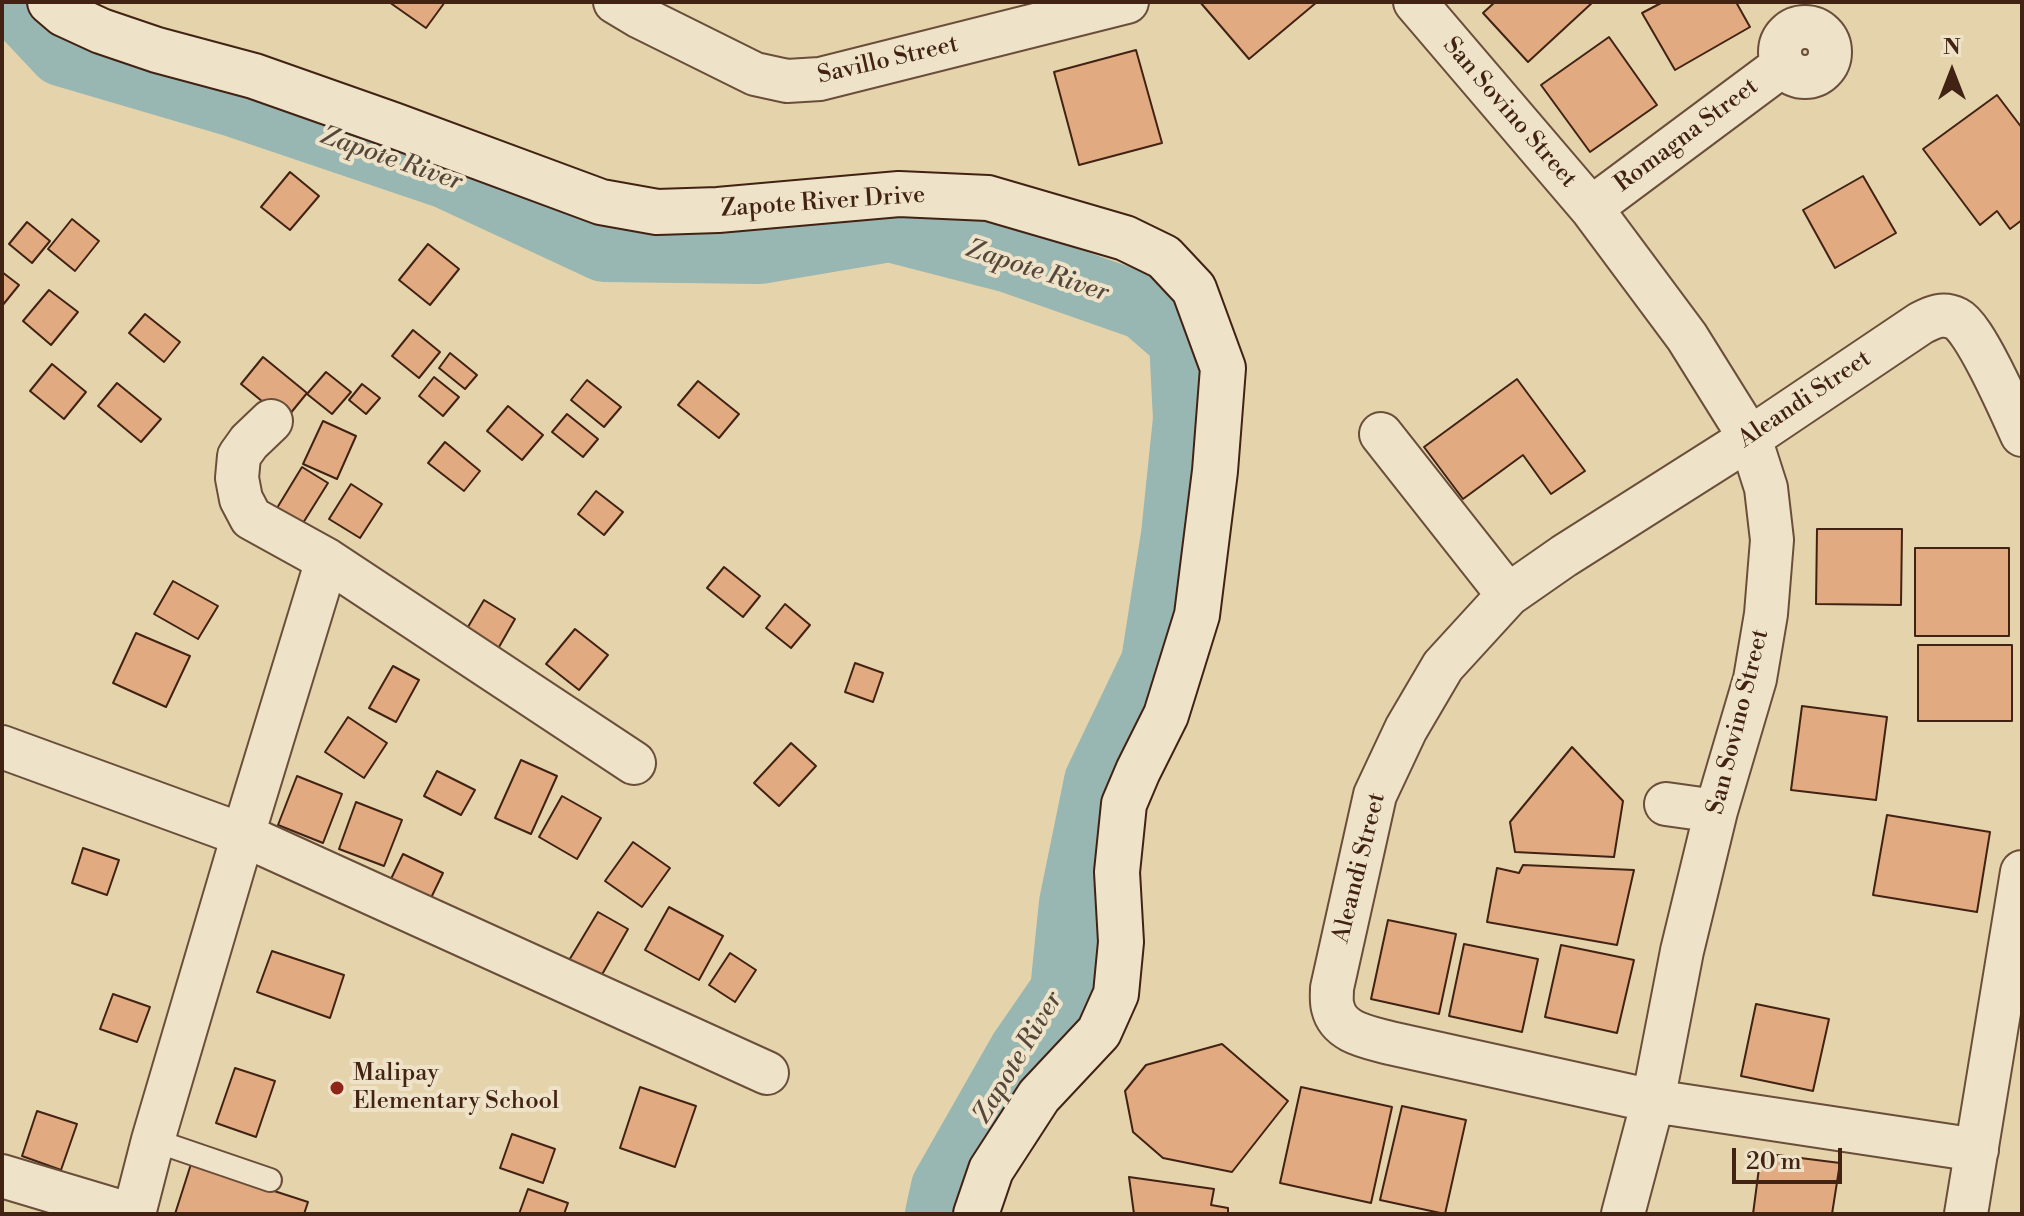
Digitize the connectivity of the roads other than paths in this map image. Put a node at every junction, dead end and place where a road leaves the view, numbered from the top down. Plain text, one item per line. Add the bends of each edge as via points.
1 (50, 2) edge
2 (615, 2) edge
3 (1127, 2) edge
4 (1415, 2) edge
5 (1783, 32) edge
6 (1591, 208) junction
7 (271, 421) dead end
8 (1381, 434) dead end
9 (2022, 435) edge
10 (1750, 438) junction
11 (327, 560) junction
12 (1508, 595) junction
13 (2, 747) edge
14 (634, 763) dead end
15 (1666, 804) dead end
16 (1716, 811) junction
17 (243, 835) junction
18 (2022, 872) edge
19 (767, 1073) dead end
20 (1653, 1101) junction
21 (153, 1140) junction
22 (1977, 1150) junction
23 (2, 1176) edge
24 (270, 1180) dead end
25 (132, 1214) edge
26 (976, 1214) edge
27 (1623, 1214) edge
28 (1966, 1214) edge

1 - 26 street, Zapote River Drive via 101,31 254,76 601,202 657,212 899,194 988,198 1125,238 1164,257 1194,289 1223,368 1215,471 1197,615 1166,715 1124,804 1117,872 1121,942 1116,994 1099,1032 1039,1096 991,1170
2 - 3 street, Savillo Street via 755,74 787,81 820,79
4 - 6 street, San Sovino Street
5 - 6 street, Romagna Street
6 - 10 street, San Sovino Street via 1687,337
7 - 11 street via 239,456 241,499 251,518
8 - 12 street
9 - 10 street, Aleandi Street via 1964,323 1938,315
10 - 12 street, Aleandi Street
10 - 16 street, San Sovino Street via 1766,488 1772,540 1766,614 1755,679
11 - 14 street
11 - 17 street
12 - 20 street, Aleandi Street via 1443,666 1375,795 1332,988 1333,1008 1342,1026 1365,1036
13 - 17 street
15 - 16 street
16 - 20 street, San Sovino Street
17 - 19 street
17 - 21 street
18 - 22 street
20 - 22 street, Aleandi Street
20 - 27 street, San Sovino Street
21 - 24 lane
21 - 25 street
22 - 28 street
23 - 25 street

